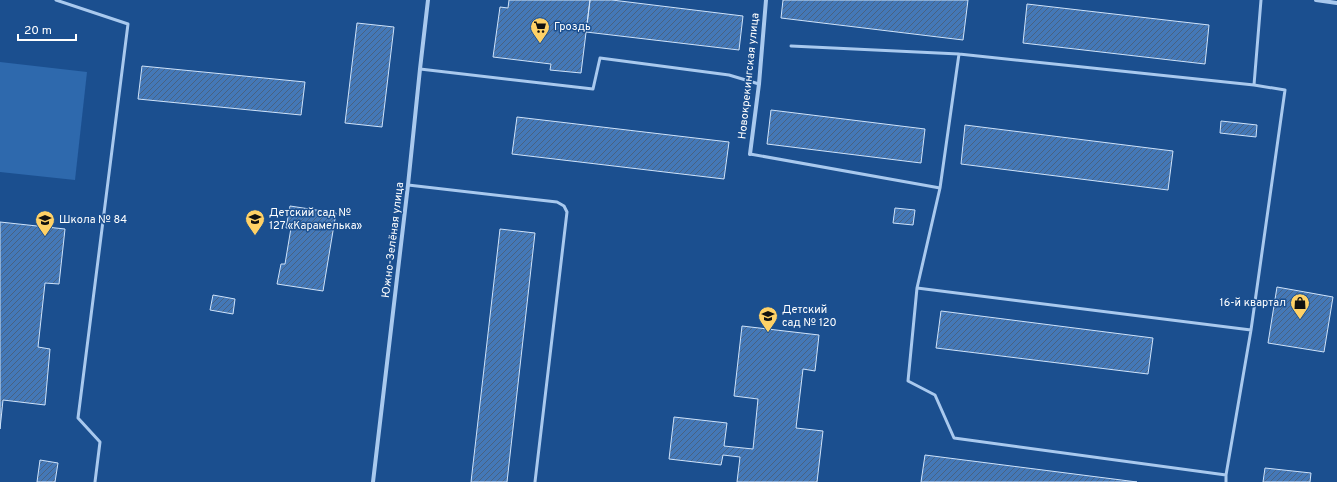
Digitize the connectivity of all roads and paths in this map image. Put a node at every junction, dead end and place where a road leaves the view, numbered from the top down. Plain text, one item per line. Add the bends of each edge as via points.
1 (56, 0) edge
2 (428, 0) edge
3 (766, 0) edge
4 (1261, 0) edge
5 (1316, 0) edge
6 (1337, 3) edge
7 (791, 46) dead end
8 (959, 54) junction
9 (420, 69) junction
10 (759, 84) junction
11 (1254, 85) junction
12 (750, 154) joint
13 (408, 185) junction
14 (940, 188) junction
15 (917, 288) junction
16 (1251, 330) junction
17 (1226, 475) junction
18 (95, 482) edge
19 (373, 482) edge
20 (535, 482) edge
21 (1226, 482) edge

1 - 18 lane via 128,24 78,418 100,442
2 - 9 street, Южно-Зелёная улица
3 - 10 street, Новокрекингская улица
4 - 11 lane
5 - 6 street
7 - 8 lane
8 - 11 lane
8 - 14 lane
9 - 10 lane via 593,89 600,58 729,75
9 - 13 street, Южно-Зелёная улица
10 - 12 street, Новокрекингская улица
11 - 16 lane via 1285,90
12 - 14 lane
13 - 19 street, Южно-Зелёная улица
13 - 20 lane via 557,202 564,206 567,212
14 - 15 lane
15 - 16 lane
15 - 17 lane via 908,381 935,395 954,438
16 - 17 lane
17 - 21 lane

